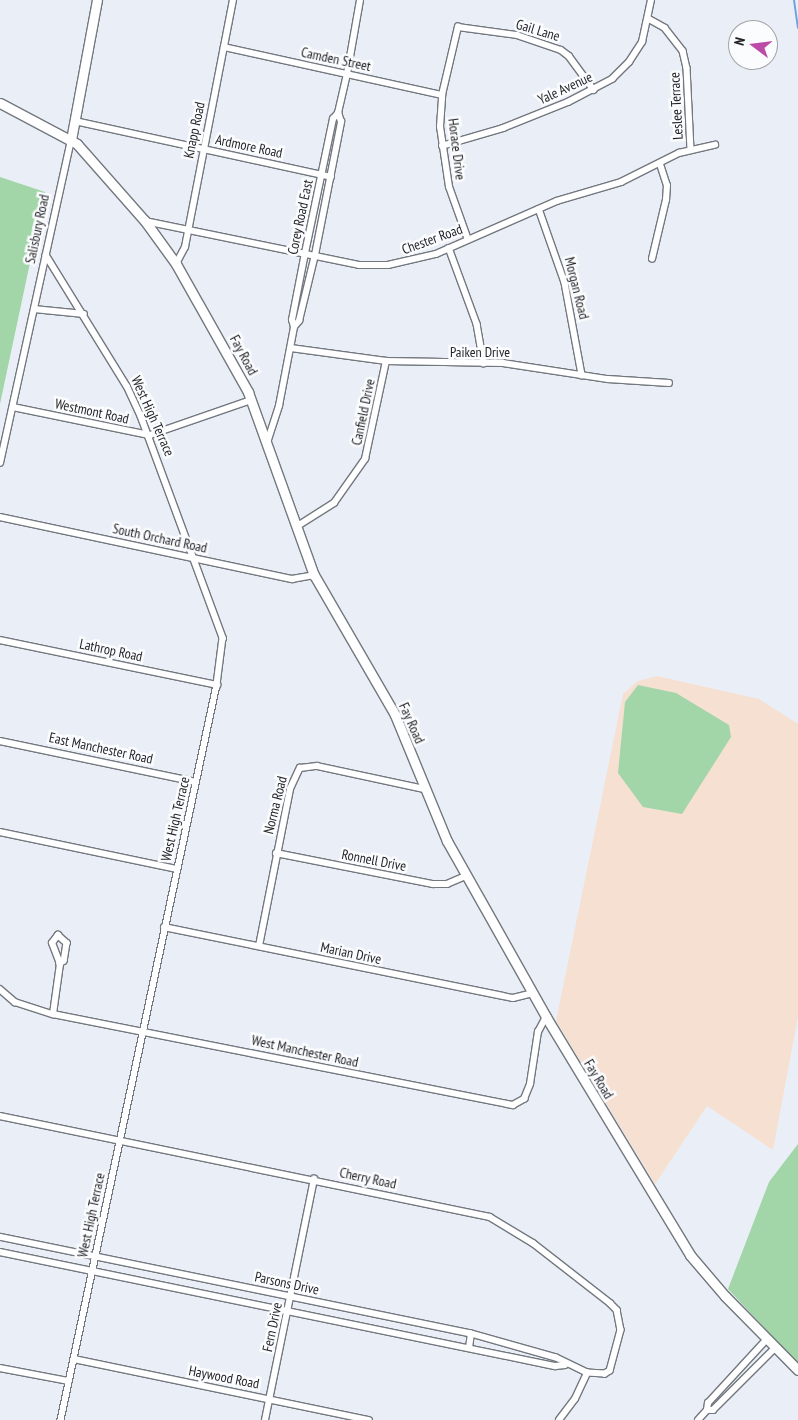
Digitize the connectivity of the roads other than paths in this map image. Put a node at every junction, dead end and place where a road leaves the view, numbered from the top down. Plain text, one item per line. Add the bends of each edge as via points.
1 (97, 0) edge
2 (233, 0) edge
3 (360, 0) edge
4 (651, 0) edge
5 (649, 19) junction
6 (456, 29) joint
7 (224, 47) junction
8 (347, 74) junction
9 (594, 90) junction
10 (442, 95) junction
11 (0, 103) edge
12 (338, 113) junction
13 (75, 121) junction
14 (71, 140) junction
15 (715, 145) dead end
16 (442, 146) junction
17 (203, 149) junction
18 (691, 149) junction
19 (660, 164) junction
20 (321, 174) junction
21 (331, 177) junction
22 (539, 209) junction
23 (145, 221) junction
24 (189, 227) junction
25 (468, 240) junction
26 (449, 248) junction
27 (305, 253) junction
28 (46, 255) junction
29 (315, 255) junction
30 (652, 259) dead end
31 (176, 264) junction
32 (34, 309) junction
33 (84, 314) junction
34 (294, 327) junction
35 (291, 348) junction
36 (386, 361) junction
37 (484, 363) junction
38 (582, 375) junction
39 (669, 383) dead end
40 (251, 400) junction
41 (13, 407) junction
42 (150, 435) junction
43 (267, 443) junction
44 (0, 463) edge
45 (0, 517) edge
46 (296, 527) junction
47 (196, 558) junction
48 (314, 575) junction
49 (0, 640) edge
50 (217, 685) junction
51 (0, 741) edge
52 (196, 782) junction
53 (424, 789) junction
54 (0, 832) edge
55 (276, 852) junction
56 (177, 869) junction
57 (466, 876) junction
58 (164, 927) junction
59 (259, 946) junction
60 (60, 964) dead end
61 (0, 989) edge
62 (533, 993) junction
63 (53, 1014) junction
64 (546, 1017) junction
65 (143, 1032) junction
66 (0, 1116) edge
67 (120, 1140) junction
68 (314, 1179) junction
69 (0, 1237) edge
70 (0, 1252) edge
71 (95, 1257) junction
72 (92, 1271) junction
73 (291, 1296) junction
74 (288, 1310) junction
75 (471, 1334) junction
76 (767, 1339) junction
77 (469, 1348) junction
78 (775, 1348) junction
79 (74, 1358) junction
80 (565, 1365) junction
81 (0, 1368) edge
82 (798, 1370) edge
83 (587, 1373) junction
84 (69, 1381) junction
85 (269, 1399) junction
86 (703, 1416) edge
87 (61, 1420) edge
88 (265, 1420) edge
89 (369, 1420) edge
90 (559, 1420) edge

1 - 13 street, Salisbury Road
2 - 7 street, Knapp Road
3 - 8 street, Corey Road East
4 - 5 street, Yale Avenue
5 - 9 street, Yale Avenue via 642,42 629,62
5 - 18 street, Leslee Terrace via 665,28 683,51 688,68
6 - 9 street, Gail Lane via 466,26 549,44 570,56
6 - 10 street, Horace Drive
7 - 8 street, Camden Street
7 - 17 street, Knapp Road
8 - 10 street, Camden Street
8 - 12 street, Corey Road East
9 - 16 street, Yale Avenue via 503,128
10 - 16 street, Horace Drive
11 - 14 street, Fay Road
12 - 20 street, Corey Road East via 332,119
12 - 21 street, Corey Road East via 341,122
13 - 14 street, Salisbury Road
13 - 17 street, Ardmore Road
14 - 23 street, Fay Road via 96,162
14 - 28 street, Salisbury Road
15 - 18 street, Chester Road
16 - 25 street, Horace Drive via 449,187
17 - 20 street, Ardmore Road
17 - 24 street, Knapp Road
18 - 19 street, Chester Road
19 - 22 street, Chester Road via 621,182
19 - 30 street via 666,200
20 - 21 street, Ardmore Road
20 - 27 street, Corey Road East
21 - 29 street, Corey Road East
22 - 25 street, Chester Road
22 - 38 street, Morgan Road via 565,283
23 - 24 street, Chester Road
23 - 31 street, Fay Road
24 - 27 street, Chester Road
24 - 31 street, Knapp Road via 185,247
25 - 26 street, Chester Road
26 - 29 street, Chester Road via 410,262 388,265 359,264
26 - 37 street via 477,324
27 - 29 street, Chester Road
27 - 34 street, Corey Road East via 292,320
28 - 32 street, Salisbury Road
28 - 33 street, West High Terrace
29 - 34 street, Corey Road East via 299,321
31 - 40 street, Fay Road via 228,352
32 - 33 street via 66,315
32 - 41 street, Salisbury Road
33 - 42 street, West High Terrace via 127,386
34 - 35 street, Corey Road East
35 - 36 street, Paiken Drive
35 - 43 street, Corey Road East via 279,406
36 - 37 street, Paiken Drive
36 - 46 street, Canfield Drive via 365,460 334,503
37 - 38 street, Paiken Drive via 532,366
38 - 39 street, Paiken Drive
40 - 42 street
40 - 43 street, Fay Road
41 - 42 street, Westmont Road
41 - 44 street, Salisbury Road
42 - 47 street, West High Terrace
43 - 46 street, Fay Road
45 - 47 street, South Orchard Road
46 - 48 street, Fay Road
47 - 48 street, South Orchard Road via 292,579
47 - 50 street, West High Terrace via 223,638
48 - 53 street, Fay Road via 395,715
49 - 50 street, Lathrop Road
50 - 52 street, West High Terrace
51 - 52 street, East Manchester Road
52 - 56 street, West High Terrace
53 - 55 street, Norma Road via 304,766 293,776
53 - 57 street, Fay Road
54 - 56 street
55 - 57 street, Ronnell Drive via 434,884 447,884
55 - 59 street, Norma Road
56 - 58 street, West High Terrace
57 - 62 street, Fay Road
58 - 59 street, Marian Drive
58 - 65 street, West High Terrace
59 - 62 street, Marian Drive via 513,998
60 - 63 street
61 - 63 street, West Manchester Road via 15,1002
62 - 64 street, Fay Road
63 - 65 street, West Manchester Road
64 - 65 street, West Manchester Road via 538,1032 530,1084 524,1099 513,1105
64 - 76 street, Fay Road via 690,1255
65 - 67 street, West High Terrace
66 - 67 street, Cherry Road
67 - 68 street, Cherry Road
67 - 71 street, West High Terrace
68 - 73 street, Fern Drive
68 - 83 street, Cherry Road via 463,1210 511,1227 617,1310 621,1330 610,1371 605,1374
69 - 71 street, Parsons Drive
70 - 72 street, Parsons Drive
71 - 72 street, West High Terrace
71 - 73 street, Parsons Drive
72 - 74 street, Parsons Drive
72 - 79 street, West High Terrace
73 - 74 street, Fern Drive
73 - 75 street, Parsons Drive
74 - 77 street, Parsons Drive
74 - 85 street, Fern Drive
75 - 77 street
75 - 80 street, Parsons Drive via 556,1358
76 - 78 street, Fay Road
76 - 86 street via 708,1403
77 - 80 street, Parsons Drive via 555,1366
78 - 82 street, Fay Road
78 - 86 street via 714,1410
79 - 84 street, West High Terrace
79 - 85 street, Haywood Road
80 - 83 street, Parsons Drive
81 - 84 street
83 - 90 street via 575,1400
84 - 87 street, West High Terrace
85 - 88 street, Fern Drive
85 - 89 street, Haywood Road

